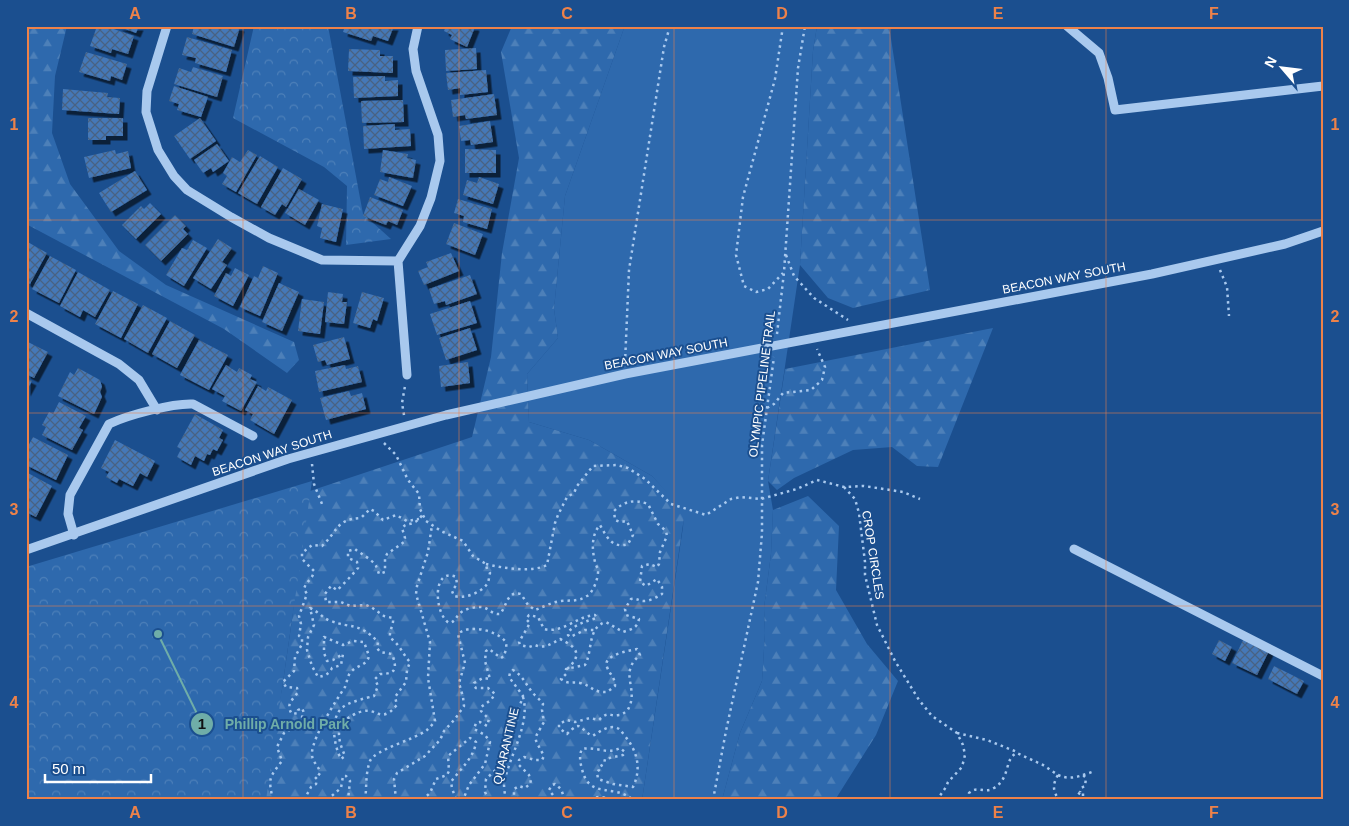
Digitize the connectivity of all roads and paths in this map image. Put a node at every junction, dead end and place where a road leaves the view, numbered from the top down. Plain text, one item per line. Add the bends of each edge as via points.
1 (167, 26) edge
2 (418, 26) edge
3 (670, 26) edge
4 (783, 26) edge
5 (805, 26) edge
6 (1067, 26) edge
7 (1323, 86) edge
8 (1323, 231) edge
9 (785, 254) junction
10 (1215, 260) junction
11 (398, 261) junction
12 (784, 272) junction
13 (26, 313) edge
14 (1229, 316) dead end
15 (865, 328) junction
16 (813, 338) junction
17 (775, 346) junction
18 (625, 374) junction
19 (407, 375) joint
20 (767, 408) junction
21 (157, 410) junction
22 (405, 426) junction
23 (376, 435) junction
24 (253, 436) dead end
25 (310, 453) junction
26 (844, 487) junction
27 (761, 499) junction
28 (920, 500) dead end
29 (322, 504) dead end
30 (423, 515) junction
31 (419, 518) junction
32 (432, 525) junction
33 (74, 534) junction
34 (1074, 549) dead end
35 (26, 550) edge
36 (486, 564) junction
37 (30, 611) dead end
38 (26, 612) edge
39 (595, 630) junction
40 (566, 669) junction
41 (1323, 676) edge
42 (523, 696) junction
43 (957, 733) junction
44 (1018, 753) junction
45 (1092, 772) dead end
46 (1058, 775) junction
47 (1083, 775) junction
48 (1080, 792) junction
49 (272, 800) edge
50 (304, 800) edge
51 (327, 800) edge
52 (348, 800) edge
53 (365, 800) edge
54 (396, 800) edge
55 (422, 800) edge
56 (456, 800) edge
57 (463, 800) edge
58 (489, 800) edge
59 (506, 800) edge
60 (519, 800) edge
61 (557, 800) edge
62 (565, 800) edge
63 (590, 800) edge
64 (610, 800) edge
65 (633, 800) edge
66 (713, 800) edge
67 (937, 800) edge
68 (970, 800) edge
69 (1059, 800) edge
70 (1075, 800) edge
71 (1082, 800) edge

1 - 11 street via 147,91 146,112 158,150 187,190 269,238 322,260
2 - 11 street via 413,49 416,71 438,136 440,162 420,226
3 - 18 path via 629,270
4 - 12 path via 775,79 743,197 736,256 744,286 756,292 768,289
5 - 9 path, OLYMPIC PIPELINE TRAIL via 798,68
6 - 7 street via 1098,53 1115,110
8 - 10 street, BEACON WAY SOUTH
9 - 12 path, OLYMPIC PIPELINE TRAIL
9 - 15 path via 794,276 814,298
10 - 14 path via 1227,286
10 - 15 street, BEACON WAY SOUTH
11 - 19 street
12 - 17 path, OLYMPIC PIPELINE TRAIL
13 - 21 street via 120,364 139,380
15 - 16 street, BEACON WAY SOUTH
16 - 17 street, BEACON WAY SOUTH
16 - 20 path via 825,367 822,380 811,390 783,393
17 - 18 street, BEACON WAY SOUTH
17 - 20 path, OLYMPIC PIPELINE TRAIL
18 - 22 street, BEACON WAY SOUTH
19 - 22 path via 402,404
20 - 27 path, OLYMPIC PIPELINE TRAIL via 762,445
21 - 24 street via 193,404
21 - 33 street via 110,424 70,495 68,514
22 - 23 street, BEACON WAY SOUTH
23 - 25 street, BEACON WAY SOUTH
23 - 30 path via 396,455 418,494
25 - 29 path via 314,484
25 - 33 street, BEACON WAY SOUTH
26 - 27 path via 817,480
26 - 28 path via 883,488 904,492
26 - 43 path, CROP CIRCLES via 855,500 859,512 865,576 877,625 919,700 932,716
27 - 36 path via 741,496 706,515 671,504 628,468 593,466 574,493 567,497 558,514 548,565 528,569
27 - 66 path, OLYMPIC PIPELINE TRAIL via 758,582
30 - 31 path
30 - 32 path
31 - 49 path via 407,521 396,514 383,520 370,509 361,518 340,524 322,546 312,545 302,553 302,559 314,574 304,589 307,594 300,616 299,636 302,644 295,657 294,671 283,682 286,687 297,688 298,692 290,702 292,714 302,708 304,713 298,725 284,733 277,747 282,761 269,780
31 - 50 path via 402,528 404,542 387,554 385,572 379,574 369,558 355,549 348,551 348,558 356,562 358,568 343,586 337,590 331,586 325,594 326,602 366,605 393,618 390,638 410,662 406,682 395,697 397,705 388,713 382,715 365,711 342,722 338,729 345,756 341,759 333,734 338,715 343,707 374,696 378,686 375,679 380,674 389,674 396,665 392,654 380,652 378,642 371,634 356,626 331,622 310,608 314,624 307,650 318,677 341,665 343,656 327,661 324,637 343,645 353,641 364,642 369,656 366,663 350,673 346,686 338,694 319,732 312,753 320,773
32 - 36 path via 464,541 473,556
32 - 53 path via 416,594 430,642 428,678 435,721 426,731 374,755 365,778
33 - 35 street, BEACON WAY SOUTH
34 - 41 street
36 - 39 path via 490,572 488,582 474,594 460,598 454,596 452,591 457,584 456,577 446,576 441,580 438,593 444,620 453,622 464,611 480,607 500,614 511,595 516,593 521,594 535,610 587,596 594,590 597,576 593,542 597,528 600,526 614,544 628,544 633,535 628,521 614,520 614,511 621,504 633,500 648,504 668,536 660,552 659,564 656,567 650,564 642,566 640,582 646,586 657,579 662,594 643,601 631,599 625,610 626,614 638,619 634,629 623,632 606,622
37 - 38 path
39 - 40 path via 585,665
39 - 40 path via 568,635 571,629 597,618 595,615 557,630 544,629 538,617 527,617 530,622 520,645 540,647 560,639 575,649 574,662
40 - 65 path via 561,679 564,682 580,682 593,690 607,692 615,682 606,661 621,653 639,650 640,655 630,668 633,698 627,711 598,720 567,720 559,724 567,734 576,726 592,736 606,728 620,730 634,747 638,762 633,787 598,779 597,772 605,759 625,752 620,748 609,751 582,749 580,763 584,779 592,786 598,790 614,790
42 - 58 path via 518,711 506,725 504,762 486,779 485,792
42 - 59 path, QUARANTINE via 523,721 504,786
42 - 60 path via 509,677 513,670 522,676 541,701 544,722 535,737 544,756 542,760 524,756 519,760 519,765 531,777 531,783 525,788 519,786 514,789
43 - 44 path via 987,740
43 - 67 path via 965,756 962,767
44 - 46 path
44 - 68 path via 1012,755 1005,778 994,789 972,790
45 - 47 path
46 - 47 path via 1064,778
46 - 69 path via 1053,787
47 - 48 path via 1086,778
48 - 70 path
48 - 71 path via 1083,793
51 - 52 path via 341,788 343,776 350,780
54 - 57 path via 394,779 397,773 425,756 464,706 459,683 465,663 458,634 477,628 505,641 507,648 501,658 489,649 486,651 490,679 474,682 476,688 488,688 495,694 481,707 481,712 489,719 487,726 480,722 474,729 490,742 486,760
55 - 56 path via 430,793 436,779 447,775 448,756 470,738 476,742 476,748 451,782
61 - 62 path via 549,790 555,784 562,789
63 - 64 path via 605,797

